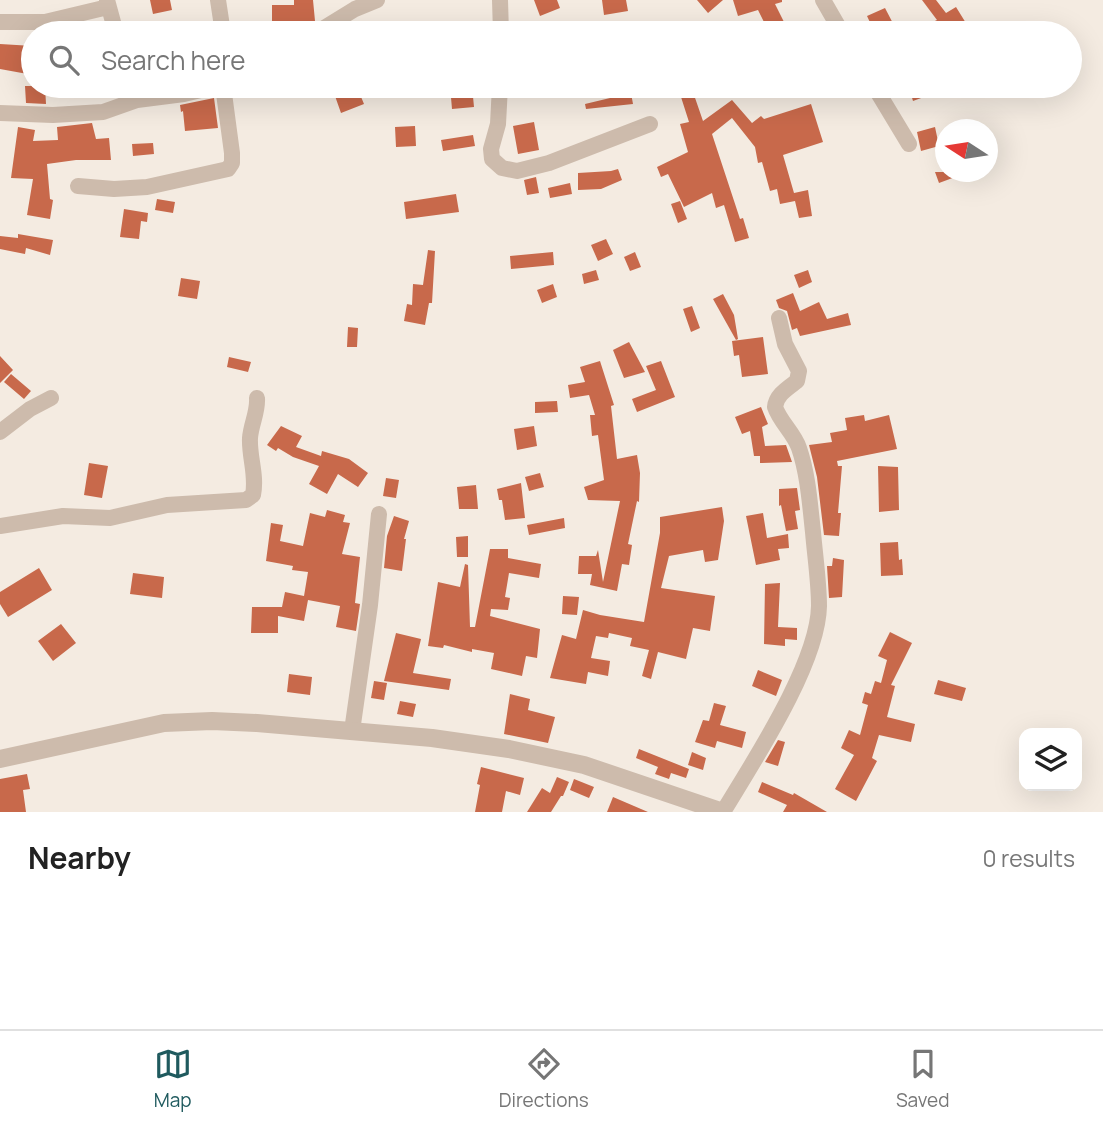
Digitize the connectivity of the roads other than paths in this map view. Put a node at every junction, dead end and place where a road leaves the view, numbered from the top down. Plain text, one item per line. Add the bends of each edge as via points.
1 (218, 0) edge
2 (377, 0) edge
3 (500, 0) edge
4 (822, 0) edge
5 (108, 3) edge
6 (353, 5) edge
7 (48, 21) edge
8 (113, 21) edge
9 (221, 21) edge
10 (332, 21) edge
11 (500, 21) edge
12 (835, 21) edge
13 (0, 22) edge
14 (21, 22) edge
15 (127, 98) edge
16 (222, 98) edge
17 (499, 98) edge
18 (881, 98) edge
19 (0, 113) edge
20 (650, 124) dead end
21 (909, 144) dead end
22 (78, 186) dead end
23 (779, 318) dead end
24 (51, 398) dead end
25 (257, 398) dead end
26 (0, 432) edge
27 (379, 514) dead end
28 (0, 526) edge
29 (352, 731) junction
30 (0, 759) edge
31 (723, 812) edge

1 - 9 street
2 - 6 street
3 - 11 street
4 - 12 street
5 - 7 street
5 - 8 street
6 - 10 street
13 - 14 street
15 - 19 street via 103,112
16 - 22 street via 232,153 228,169 147,187
17 - 20 street via 492,159 502,168 517,171
18 - 21 street
23 - 31 street via 785,344 799,371 797,381 782,392 775,407 800,450 819,608 813,641 797,679
24 - 26 street
25 - 28 street via 250,435 256,481 253,495 246,500 167,505 110,518 63,516
27 - 29 street
29 - 30 street via 212,721 164,723
29 - 31 street via 432,738 584,765

